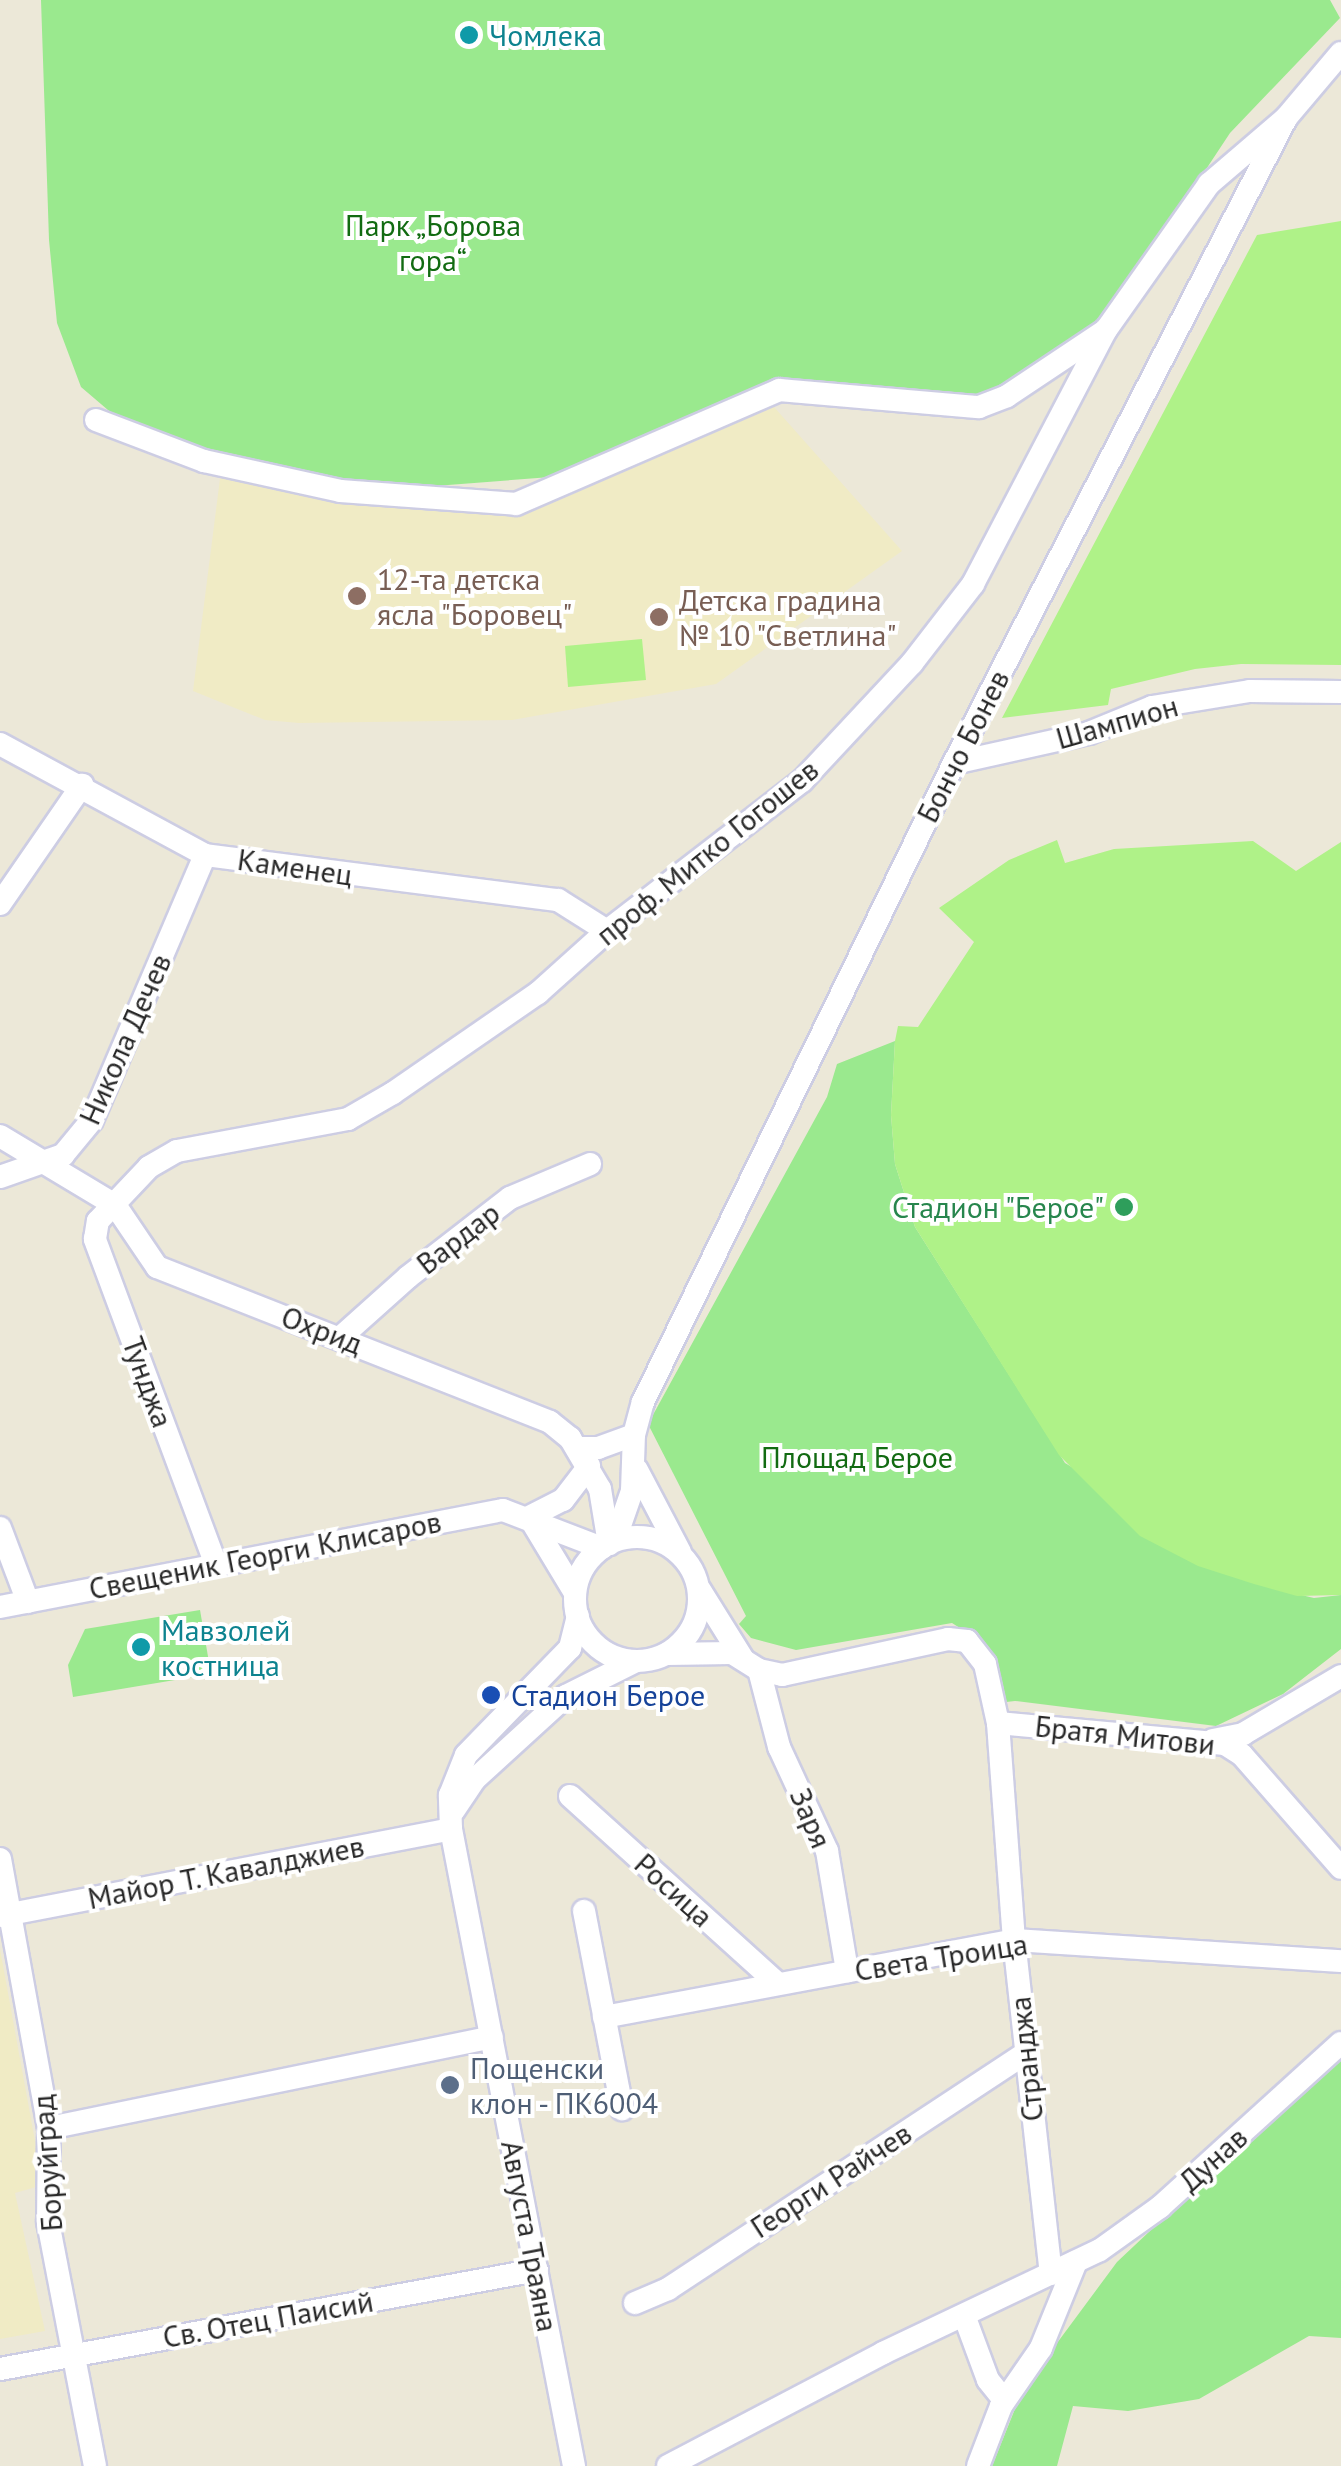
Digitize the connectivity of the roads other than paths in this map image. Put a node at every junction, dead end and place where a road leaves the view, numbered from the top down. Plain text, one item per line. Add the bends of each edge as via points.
1 (1341, 53) edge
2 (1286, 118) junction
3 (1106, 330) junction
4 (96, 420) dead end
5 (1341, 692) edge
6 (0, 744) edge
7 (954, 763) junction
8 (82, 786) junction
9 (205, 855) junction
10 (0, 904) edge
11 (607, 931) junction
12 (0, 1136) edge
13 (42, 1164) junction
14 (590, 1164) dead end
15 (0, 1177) edge
16 (115, 1205) junction
17 (341, 1337) junction
18 (634, 1434) junction
19 (582, 1457) junction
20 (634, 1462) junction
21 (529, 1517) junction
22 (0, 1528) edge
23 (609, 1544) junction
24 (683, 1556) junction
25 (216, 1565) junction
26 (698, 1586) junction
27 (28, 1602) junction
28 (576, 1604) junction
29 (0, 1607) edge
30 (667, 1654) junction
31 (636, 1661) junction
32 (751, 1664) junction
33 (1341, 1676) edge
34 (998, 1723) junction
35 (1213, 1740) junction
36 (570, 1796) dead end
37 (451, 1829) junction
38 (0, 1860) edge
39 (1341, 1868) edge
40 (584, 1911) dead end
41 (5, 1915) edge
42 (1014, 1940) junction
43 (1341, 1961) edge
44 (846, 1972) junction
45 (778, 1984) junction
46 (604, 2017) junction
47 (492, 2037) junction
48 (1341, 2043) edge
49 (1026, 2054) junction
50 (622, 2109) dead end
51 (49, 2128) junction
52 (1076, 2262) junction
53 (537, 2270) junction
54 (1051, 2274) junction
55 (635, 2304) dead end
56 (964, 2315) junction
57 (73, 2354) junction
58 (0, 2369) edge
59 (1004, 2400) junction
60 (95, 2466) edge
61 (574, 2466) edge
62 (668, 2466) edge
63 (978, 2466) edge

1 - 2 street, Бончо Бонев
2 - 3 street, проф. Митко Гогошев via 1209,184
2 - 7 street, Бончо Бонев
3 - 4 street via 1007,396 979,406 780,390 516,504 341,491 204,461
3 - 11 street, проф. Митко Гогошев via 973,584 912,662 802,781
5 - 7 street, Шампион via 1250,692 1152,706 1088,733
6 - 8 street, Каменец
7 - 18 street, Бончо Бонев via 643,1402
8 - 9 street, Каменец
8 - 10 street
9 - 11 street, Каменец via 558,900
9 - 13 street, Никола Дечев via 92,1120 63,1155
11 - 16 street, проф. Митко Гогошев via 538,992 348,1119 177,1151 149,1167
12 - 13 street, Охрид
13 - 15 street, Никола Дечев
13 - 16 street, Охрид
14 - 17 street, Вардар via 510,1198
16 - 17 street, Охрид via 157,1267
16 - 25 street, Тунджа via 98,1220 94,1240
17 - 19 street, Охрид via 550,1422
18 - 19 street
18 - 20 street, Бончо Бонев
19 - 21 street via 563,1500
19 - 23 street via 600,1488
20 - 23 street, Бончо Бонев via 632,1491
20 - 24 street, Бончо Бонев
21 - 23 street, Свещеник Георги Клисаров
21 - 25 street, Свещеник Георги Клисаров via 491,1511
21 - 28 street
22 - 27 street
23 - 24 street via 652,1538
23 - 28 street via 584,1568
24 - 26 street
25 - 27 street, Свещеник Георги Клисаров
26 - 30 street via 693,1627
26 - 32 street
27 - 29 street, Свещеник Георги Клисаров
28 - 31 street via 599,1648
28 - 37 street, Августа Траяна via 575,1638 566,1654 462,1760 450,1795
30 - 31 street
30 - 32 street, Братя Митови via 712,1651
31 - 37 street via 586,1682 544,1715 469,1786
32 - 34 street, Братя Митови via 793,1674 962,1639 983,1658
32 - 44 street, Заря via 827,1851
33 - 35 street via 1244,1734
34 - 35 street, Братя Митови
34 - 42 street, Странджа
35 - 39 street, Братя Митови via 1242,1755
36 - 45 street, Росица
37 - 41 street, Майор Т. Кавалджиев
37 - 47 street, Августа Траяна
38 - 41 street, Боруйград
40 - 46 street
41 - 51 street, Боруйград
42 - 43 street, Света Троица
42 - 44 street, Света Троица
42 - 49 street, Странджа
44 - 45 street, Света Троица
45 - 46 street, Света Троица
46 - 50 street
47 - 51 street
47 - 53 street, Августа Траяна
48 - 52 street, Дунав via 1148,2217
49 - 54 street, Странджа
49 - 55 street, Георги Райчев
51 - 57 street, Боруйград via 48,2222
52 - 54 street, Дунав
52 - 59 street via 1040,2348
53 - 57 street, Св. Отец Паисий
53 - 61 street, Августа Траяна
54 - 56 street, Дунав
56 - 59 street via 988,2380
56 - 62 street, Дунав
57 - 58 street, Св. Отец Паисий
57 - 60 street, Боруйград
59 - 63 street

